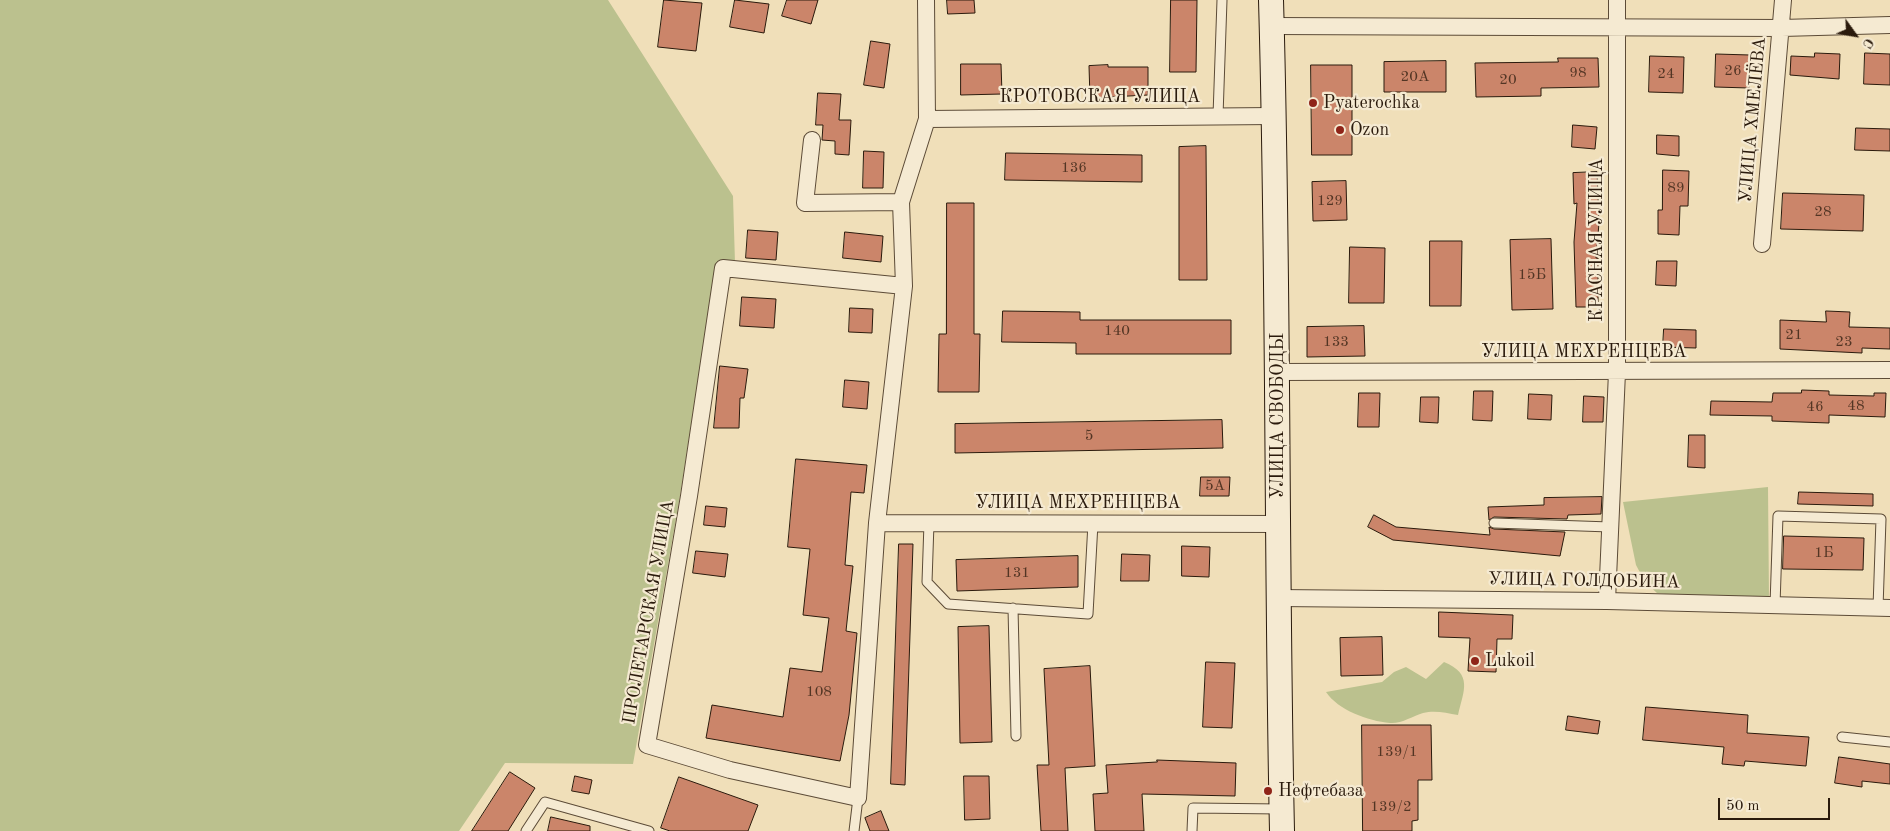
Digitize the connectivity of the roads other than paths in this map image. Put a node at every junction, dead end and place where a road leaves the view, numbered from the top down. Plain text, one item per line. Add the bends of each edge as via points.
1 (926, 0) edge
2 (1222, 0) edge
3 (1272, 0) edge
4 (1617, 0) edge
5 (1783, 0) edge
6 (1890, 24) edge
7 (1272, 26) junction
8 (1617, 28) junction
9 (1782, 28) junction
10 (1218, 116) junction
11 (1274, 116) junction
12 (927, 118) junction
13 (812, 140) dead end
14 (901, 202) junction
15 (1762, 244) dead end
16 (904, 286) junction
17 (1890, 370) edge
18 (1278, 372) junction
19 (1617, 372) junction
20 (877, 523) junction
21 (929, 523) junction
22 (1093, 523) junction
23 (1494, 523) dead end
24 (1279, 524) junction
25 (1610, 527) junction
26 (1277, 598) junction
27 (1608, 601) junction
28 (1775, 605) junction
29 (1013, 608) junction
30 (1884, 608) edge
31 (1016, 736) dead end
32 (1842, 737) dead end
33 (1890, 742) edge
34 (858, 798) junction
35 (1282, 820) edge
36 (526, 831) edge
37 (649, 831) edge
38 (854, 831) edge
39 (1192, 831) edge

1 - 12 street
2 - 10 lane
3 - 7 main road, УЛИЦА СВОБОДЫ
4 - 8 street, КРАСНАЯ УЛИЦА
5 - 9 street, УЛИЦА ХМЕЛЁВА
6 - 9 street
7 - 8 street
7 - 11 main road, УЛИЦА СВОБОДЫ
8 - 9 street
8 - 19 street, КРАСНАЯ УЛИЦА
9 - 15 street, УЛИЦА ХМЕЛЁВА
10 - 11 street, КРОТОВСКАЯ УЛИЦА
10 - 12 street, КРОТОВСКАЯ УЛИЦА
11 - 18 main road, УЛИЦА СВОБОДЫ
12 - 14 street
13 - 14 street via 805,203
14 - 16 street
16 - 20 street
16 - 34 street, ПРОЛЕТАРСКАЯ УЛИЦА via 723,268 647,745 730,770
17 - 19 street, УЛИЦА МЕХРЕНЦЕВА
18 - 19 street, УЛИЦА МЕХРЕНЦЕВА
18 - 24 main road, УЛИЦА СВОБОДЫ
19 - 25 street, КРАСНАЯ УЛИЦА
20 - 21 street, УЛИЦА МЕХРЕНЦЕВА
20 - 34 street
21 - 22 street, УЛИЦА МЕХРЕНЦЕВА
21 - 29 lane via 927,582 948,604
22 - 24 street, УЛИЦА МЕХРЕНЦЕВА
22 - 29 lane via 1088,614
23 - 25 lane
24 - 26 main road, УЛИЦА СВОБОДЫ
25 - 27 street, КРАСНАЯ УЛИЦА
26 - 27 street, УЛИЦА ГОЛДОБИНА
26 - 35 main road, УЛИЦА СВОБОДЫ
27 - 28 street, УЛИЦА ГОЛДОБИНА
28 - 30 street, УЛИЦА ГОЛДОБИНА
28 - 30 lane via 1778,516 1881,519
29 - 31 lane
32 - 33 lane
34 - 38 lane
35 - 39 lane via 1192,808
36 - 37 lane via 546,802

